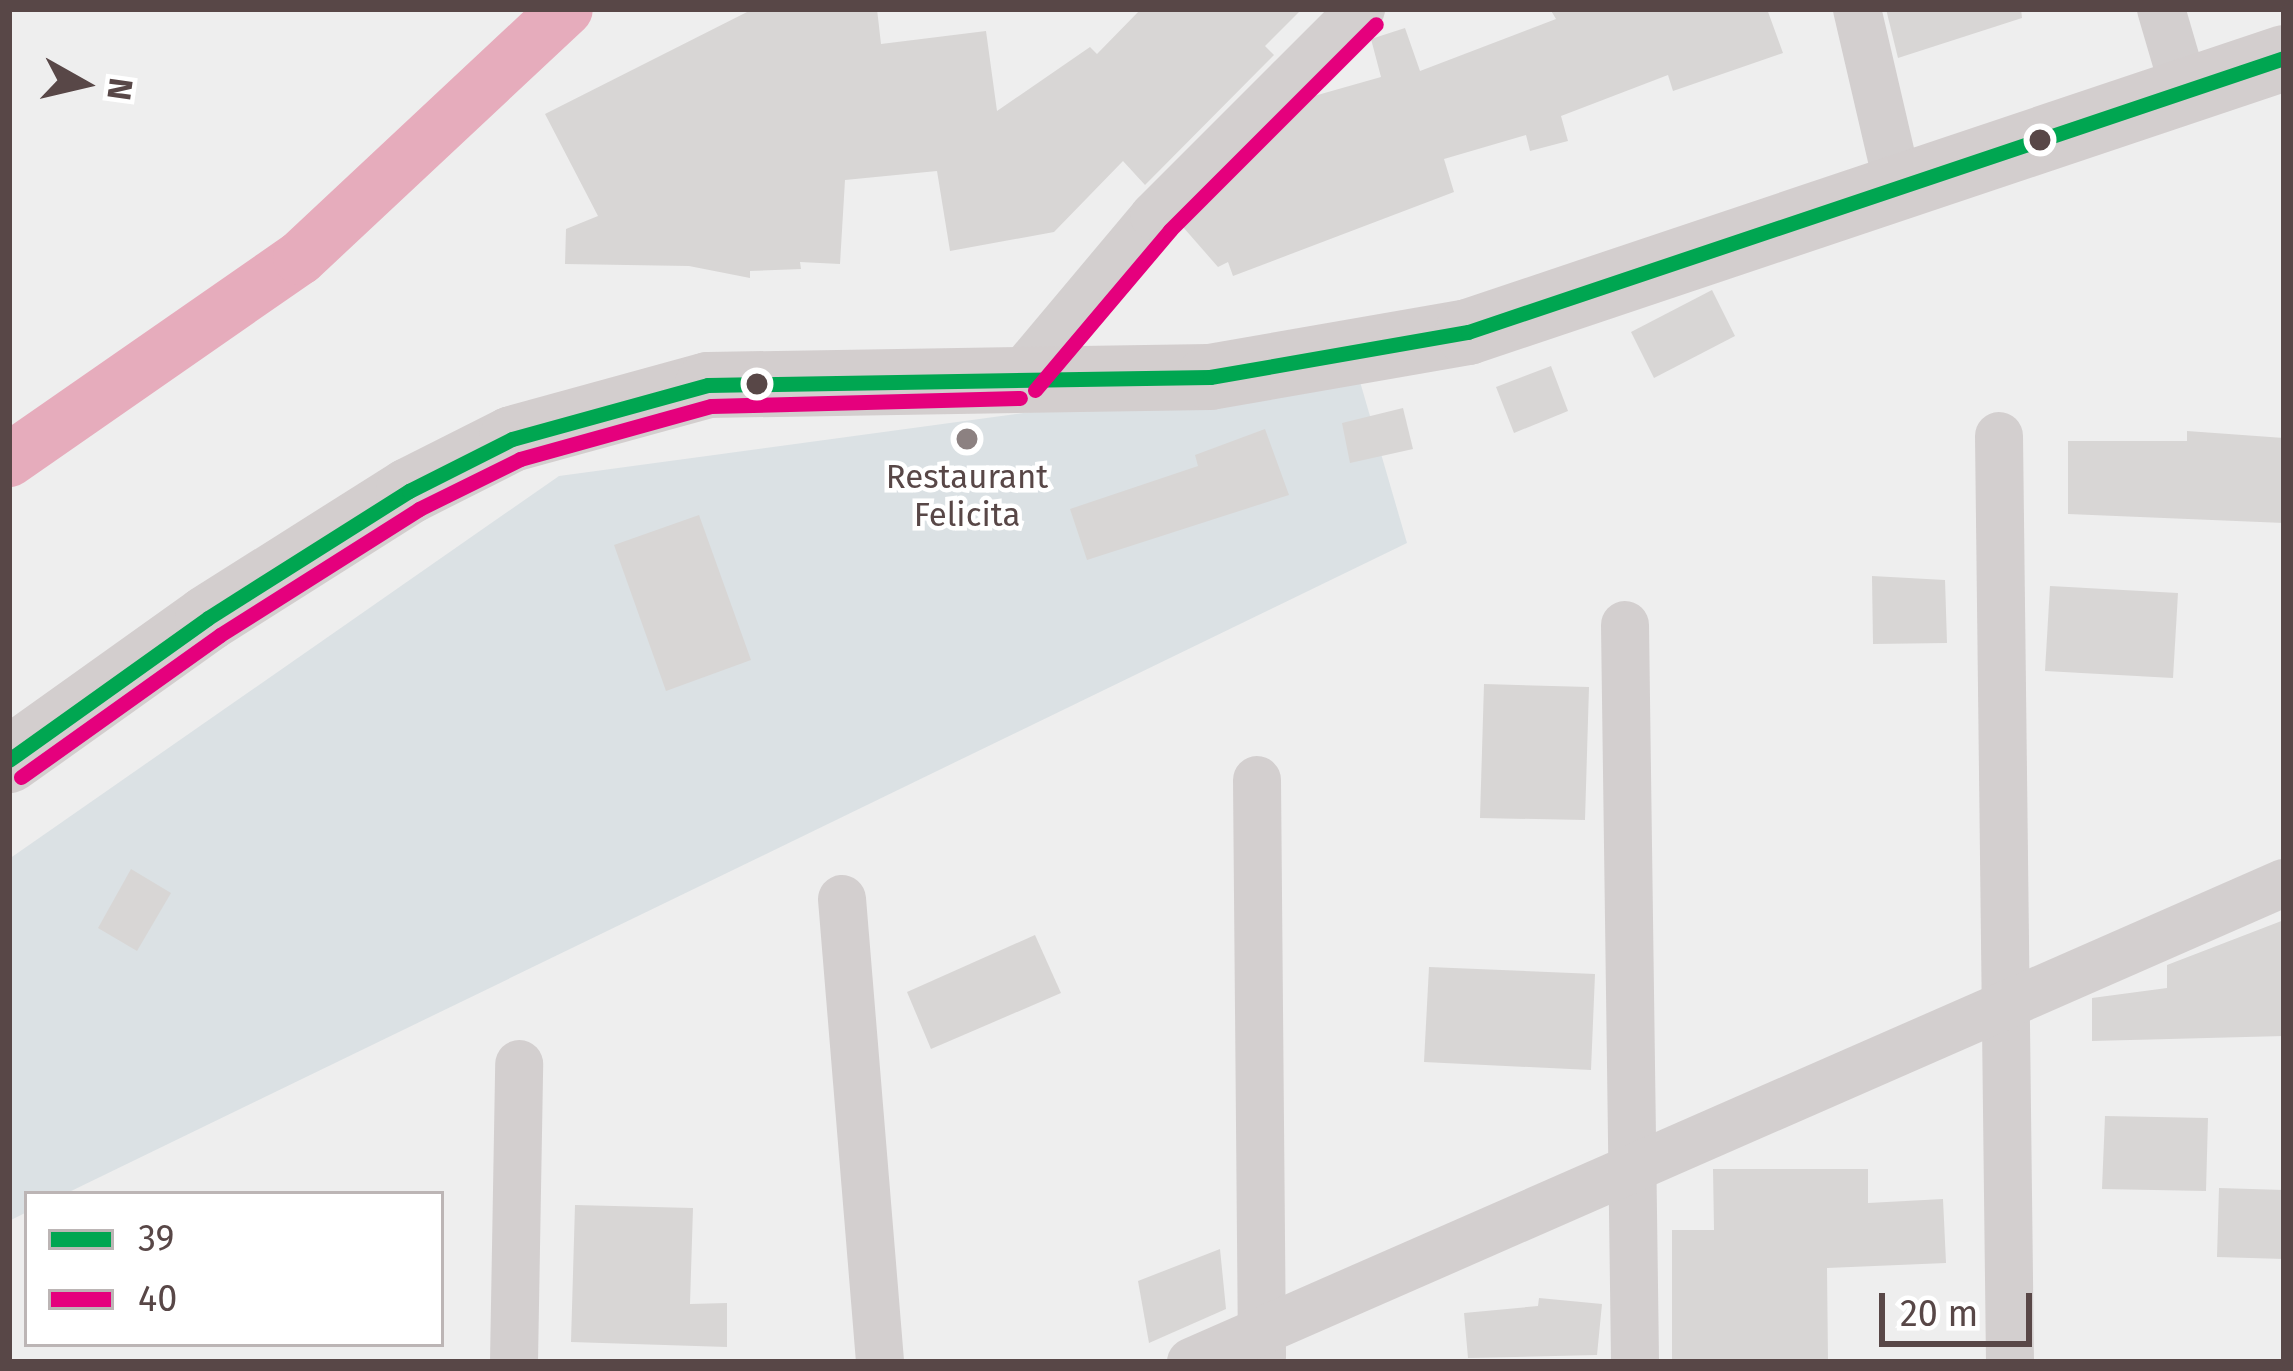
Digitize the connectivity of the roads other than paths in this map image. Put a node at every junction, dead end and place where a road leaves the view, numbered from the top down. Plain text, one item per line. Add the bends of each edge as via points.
1 (1361, 9) edge
2 (1857, 9) edge
3 (2161, 9) edge
4 (2284, 58) edge
5 (2185, 91) junction
6 (1899, 190) junction
7 (1018, 377) junction
8 (1999, 436) dead end
9 (1625, 626) dead end
10 (9, 760) edge
11 (1257, 780) dead end
12 (2284, 883) edge
13 (842, 899) dead end
14 (2006, 1005) junction
15 (519, 1064) dead end
16 (1632, 1168) junction
17 (1262, 1346) edge
18 (514, 1362) edge
19 (880, 1362) edge
20 (1191, 1362) edge
21 (1634, 1362) edge
22 (2010, 1362) edge

1 - 7 street via 1154,216
2 - 6 street
3 - 5 street
4 - 5 main road
5 - 6 main road
6 - 7 main road via 1468,332 1210,376
7 - 10 main road via 708,385 512,439 410,490 228,605
8 - 14 street
9 - 16 street
11 - 17 street
12 - 14 street
13 - 19 street
14 - 16 street
14 - 22 street
15 - 18 street
16 - 17 street
16 - 21 street
17 - 20 street

